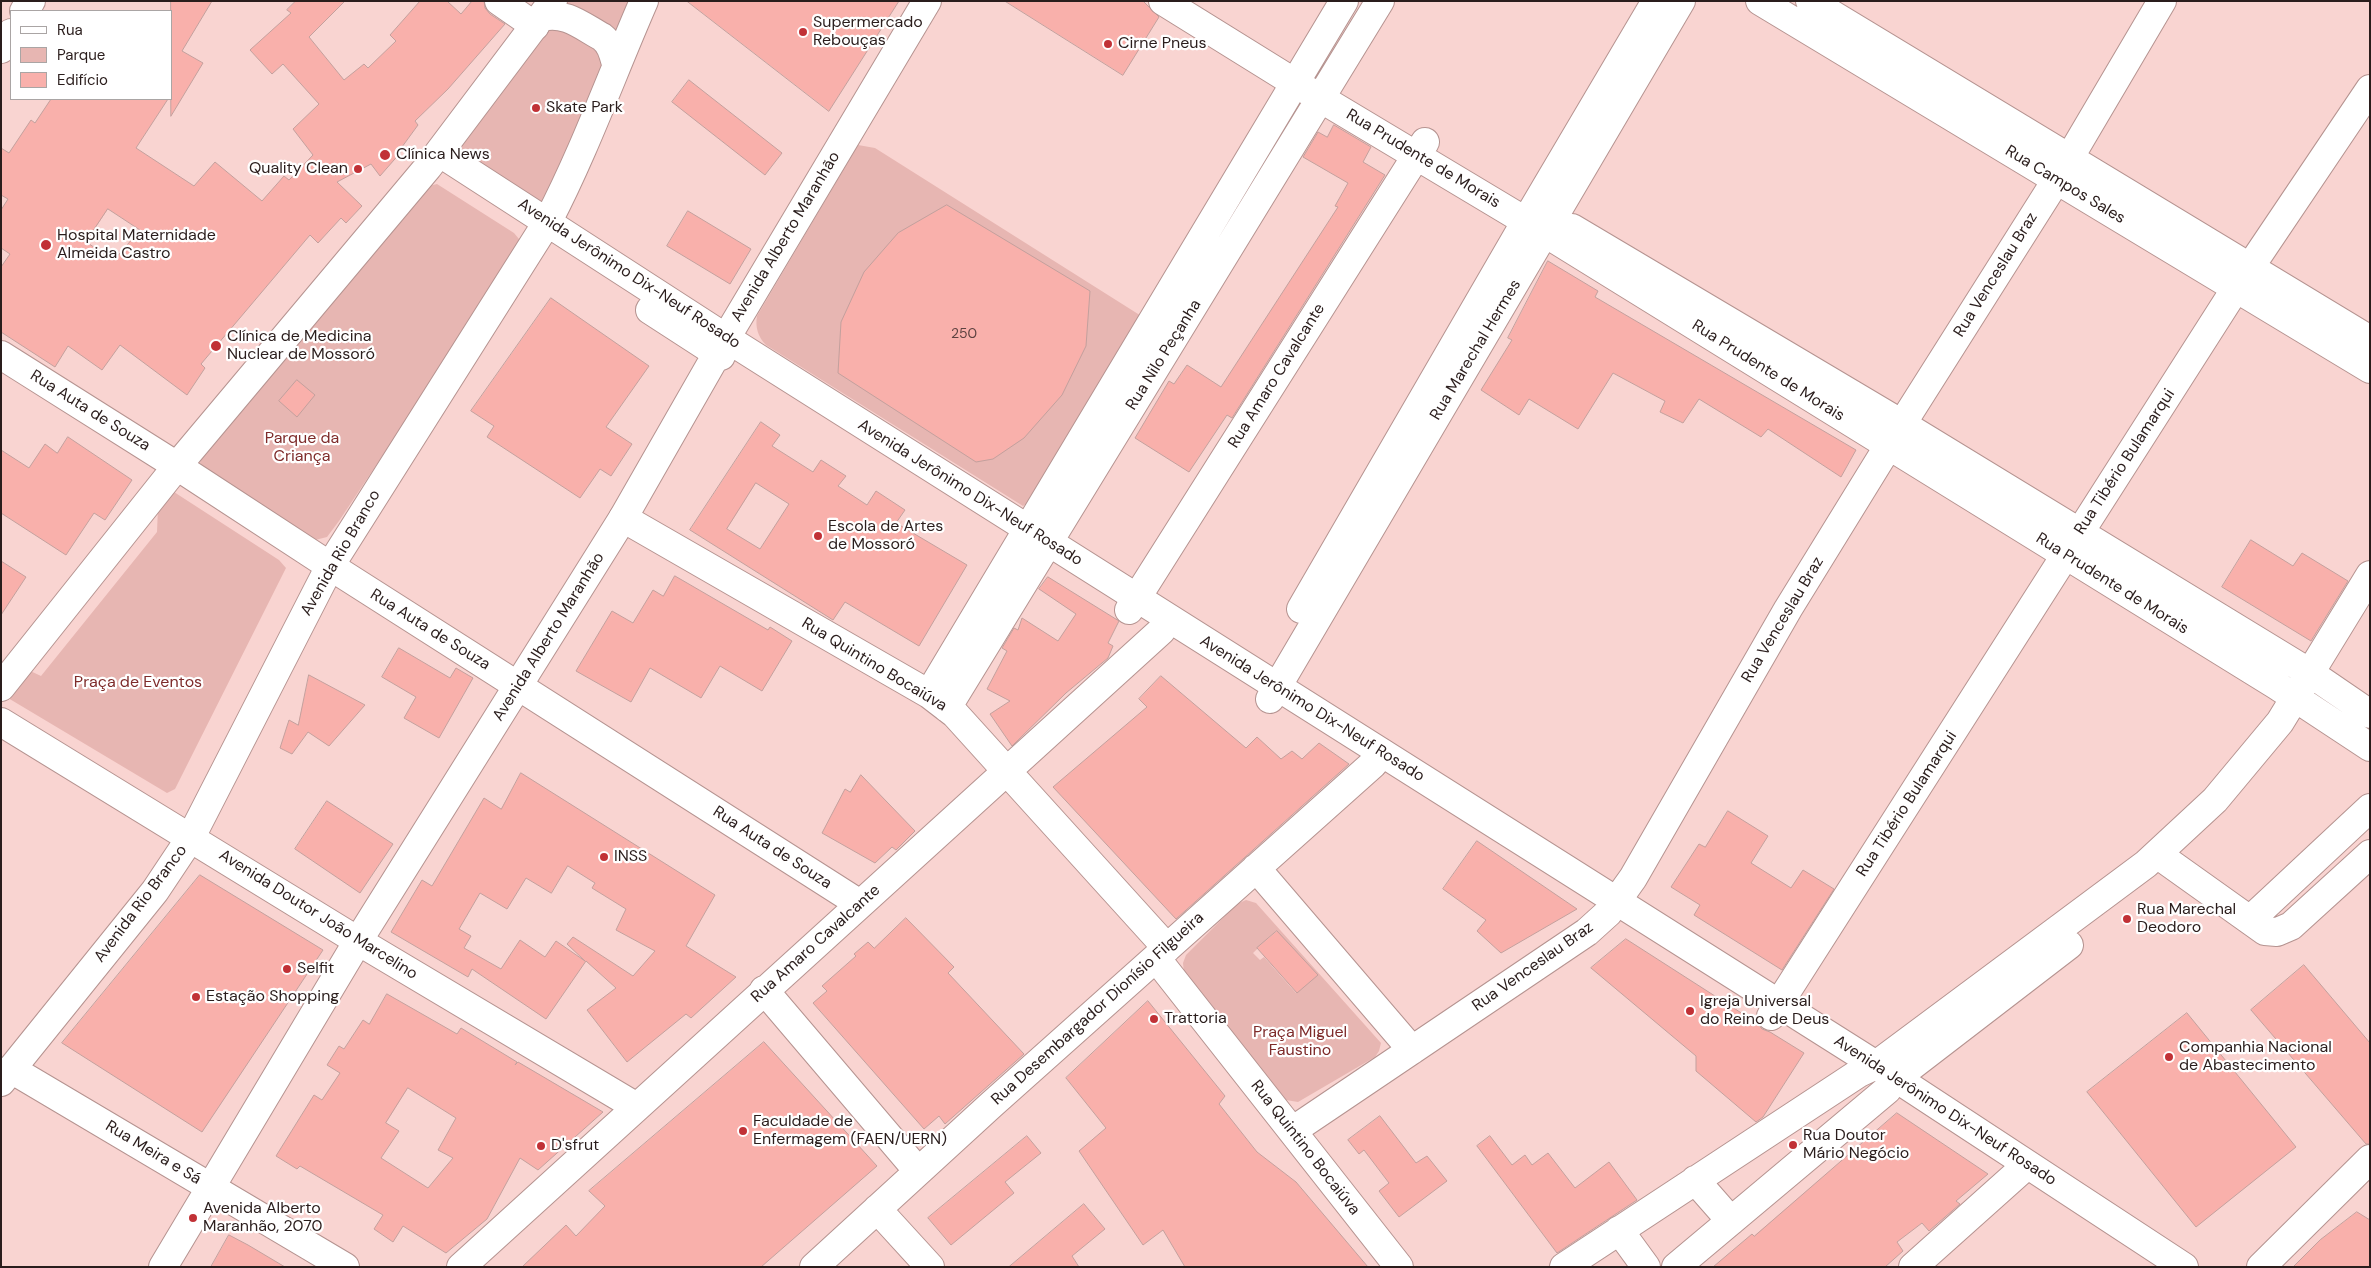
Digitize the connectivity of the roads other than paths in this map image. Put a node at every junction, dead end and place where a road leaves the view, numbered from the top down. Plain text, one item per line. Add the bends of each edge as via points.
1 (644, 1) edge
2 (927, 1) edge
3 (1163, 1) edge
4 (1191, 1) edge
5 (1344, 1) edge
6 (1380, 1) edge
7 (1656, 1) edge
8 (1681, 1) edge
9 (1760, 1) edge
10 (1810, 1) edge
11 (2162, 1) edge
12 (506, 3) edge
13 (543, 15) edge
14 (616, 64) junction
15 (1299, 76) junction
16 (2370, 89) edge
17 (1325, 92) junction
18 (1421, 149) junction
19 (434, 160) junction
20 (2063, 168) junction
21 (1540, 219) junction
22 (544, 228) junction
23 (2243, 277) junction
24 (2370, 340) edge
25 (721, 346) junction
26 (1, 355) edge
27 (2370, 369) edge
28 (1895, 435) junction
29 (178, 466) junction
30 (623, 518) junction
31 (1034, 542) junction
32 (2073, 544) junction
33 (330, 566) junction
34 (2370, 575) edge
35 (1132, 604) junction
36 (2370, 604) edge
37 (1165, 625) junction
38 (2316, 677) junction
39 (1, 686) edge
40 (518, 686) junction
41 (1266, 688) junction
42 (938, 701) junction
43 (2300, 701) junction
44 (2370, 714) edge
45 (1, 722) edge
46 (2370, 747) edge
47 (1378, 758) junction
48 (1007, 771) junction
49 (2370, 808) edge
50 (191, 837) junction
51 (2370, 854) edge
52 (2163, 859) junction
53 (1256, 868) junction
54 (860, 904) junction
55 (1613, 906) junction
56 (2250, 920) junction
57 (358, 941) junction
58 (1161, 953) junction
59 (764, 990) junction
60 (1775, 1010) junction
61 (1412, 1050) junction
62 (6, 1076) edge
63 (1880, 1077) junction
64 (635, 1106) junction
65 (1292, 1131) junction
66 (2370, 1159) edge
67 (2022, 1170) junction
68 (918, 1171) junction
69 (1696, 1180) junction
70 (211, 1188) junction
71 (877, 1209) junction
72 (1730, 1222) junction
73 (1620, 1230) junction
74 (2171, 1264) edge
75 (163, 1267) edge
76 (345, 1267) edge
77 (461, 1267) edge
78 (814, 1267) edge
79 (930, 1267) edge
80 (1399, 1267) edge
81 (1564, 1267) edge
82 (1646, 1267) edge
83 (1676, 1267) edge
84 (1912, 1267) edge
85 (2261, 1267) edge

1 - 14 street, Avenida Rio Branco
2 - 25 street, Avenida Alberto Maranhão
3 - 15 street, Rua Prudente de Morais
4 - 15 street, Rua Prudente de Morais
5 - 15 street, Rua Nilo Peçanha
6 - 17 street, Rua Nilo Peçanha
7 - 21 street, Rua Marechal Hermes
8 - 21 street, Rua Marechal Hermes
9 - 20 street, Rua Campos Sales
10 - 20 street, Rua Campos Sales
11 - 20 street, Rua Venceslau Braz
12 - 13 street
13 - 14 street via 562,15 602,37 613,50
13 - 19 street
14 - 22 street, Avenida Rio Branco via 566,187
15 - 17 street, Rua Prudente de Morais
15 - 31 street, Rua Nilo Peçanha
16 - 23 street, Rua Tibério Bulamarqui
17 - 18 street, Rua Prudente de Morais
17 - 31 street, Rua Nilo Peçanha
18 - 21 street, Rua Prudente de Morais
18 - 35 street, Rua Amaro Cavalcante
19 - 22 street, Avenida Jerônimo Dix-Neuf Rosado
19 - 29 street
20 - 23 street, Rua Campos Sales
20 - 28 street, Rua Venceslau Braz
21 - 28 street, Rua Prudente de Morais
21 - 41 street, Rua Marechal Hermes
22 - 25 street, Avenida Jerônimo Dix-Neuf Rosado via 688,336
22 - 33 street, Avenida Rio Branco
23 - 24 street, Rua Campos Sales
23 - 27 street, Rua Campos Sales
23 - 32 street, Rua Tibério Bulamarqui
25 - 30 street, Avenida Alberto Maranhão
25 - 31 street, Avenida Jerônimo Dix-Neuf Rosado
26 - 29 street, Rua Auta de Souza
28 - 32 street, Rua Prudente de Morais
28 - 55 street, Rua Venceslau Braz
29 - 33 street, Rua Auta de Souza
29 - 39 street
30 - 40 street, Avenida Alberto Maranhão
30 - 42 street, Rua Quintino Bocaiúva
31 - 35 street, Avenida Jerônimo Dix-Neuf Rosado
31 - 42 street, Rua Nilo Peçanha
32 - 38 street, Rua Prudente de Morais
32 - 43 street, Rua Prudente de Morais
32 - 60 street, Rua Tibério Bulamarqui
33 - 40 street, Rua Auta de Souza
33 - 50 street, Avenida Rio Branco
34 - 38 street
35 - 37 street, Avenida Jerônimo Dix-Neuf Rosado
36 - 38 street
37 - 41 street, Avenida Jerônimo Dix-Neuf Rosado
37 - 48 street, Rua Amaro Cavalcante
38 - 43 street
38 - 44 street, Rua Prudente de Morais
40 - 54 street, Rua Auta de Souza
40 - 57 street, Avenida Alberto Maranhão
41 - 47 street, Avenida Jerônimo Dix-Neuf Rosado
42 - 48 street, Rua Quintino Bocaiúva
43 - 46 street, Rua Prudente de Morais
43 - 52 street
45 - 50 street, Avenida Doutor João Marcelino
47 - 53 street, Rua Desembargador Dionísio Filgueira
47 - 55 street, Avenida Jerônimo Dix-Neuf Rosado
48 - 54 street, Rua Amaro Cavalcante
48 - 58 street, Rua Quintino Bocaiúva
49 - 56 street
50 - 57 street, Avenida Doutor João Marcelino
50 - 62 street, Avenida Rio Branco via 155,891
51 - 56 street via 2291,926 2277,932 2265,931
52 - 56 street
52 - 63 street via 2114,910
53 - 58 street, Rua Desembargador Dionísio Filgueira
53 - 61 street
54 - 59 street, Rua Amaro Cavalcante
55 - 60 street, Avenida Jerônimo Dix-Neuf Rosado
55 - 61 street, Rua Venceslau Braz via 1587,932
57 - 64 street, Avenida Doutor João Marcelino
57 - 70 street, Avenida Alberto Maranhão
58 - 65 street, Rua Quintino Bocaiúva
58 - 68 street, Rua Desembargador Dionísio Filgueira
59 - 64 street, Rua Amaro Cavalcante
59 - 68 street
60 - 63 street, Avenida Jerônimo Dix-Neuf Rosado
61 - 65 street, Rua Venceslau Braz
62 - 70 street, Rua Meira e Sá
63 - 67 street, Avenida Jerônimo Dix-Neuf Rosado
63 - 69 street
63 - 72 street
64 - 77 street, Rua Amaro Cavalcante
65 - 80 street, Rua Quintino Bocaiúva
66 - 85 street
67 - 74 street, Avenida Jerônimo Dix-Neuf Rosado
67 - 84 street
68 - 71 street, Rua Desembargador Dionísio Filgueira
69 - 72 street
69 - 73 street
70 - 75 street, Avenida Alberto Maranhão
70 - 76 street, Rua Meira e Sá
71 - 78 street, Rua Desembargador Dionísio Filgueira
71 - 79 street
72 - 83 street
73 - 81 street
73 - 82 street

